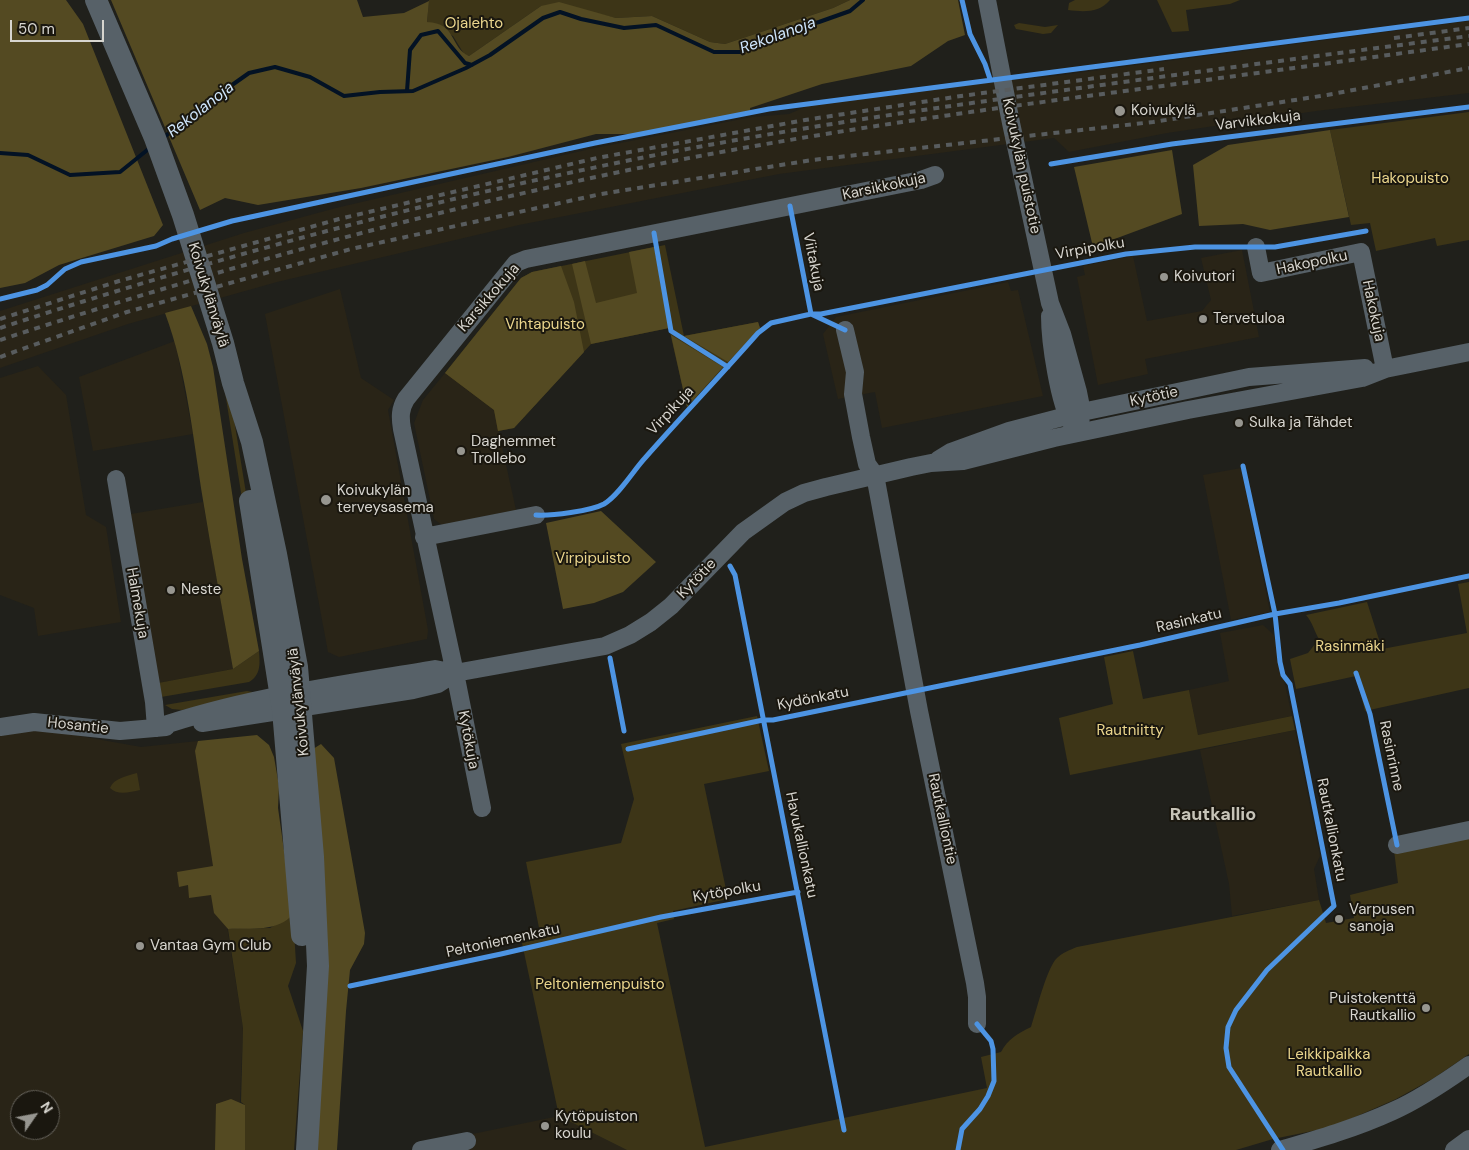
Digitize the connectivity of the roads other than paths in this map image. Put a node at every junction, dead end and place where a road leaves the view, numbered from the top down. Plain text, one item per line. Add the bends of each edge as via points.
1 (987, 0) edge
2 (95, 4) edge
3 (936, 175) dead end
4 (1256, 247) dead end
5 (1361, 252) joint
6 (845, 330) dead end
7 (1469, 352) edge
8 (1385, 369) junction
9 (1074, 414) junction
10 (1078, 434) junction
11 (931, 463) junction
12 (875, 475) junction
13 (116, 479) dead end
14 (536, 515) dead end
15 (424, 537) junction
16 (455, 673) junction
17 (291, 701) junction
18 (0, 727) edge
19 (156, 728) junction
20 (482, 808) dead end
21 (1469, 830) edge
22 (1397, 845) dead end
23 (977, 1024) dead end
24 (1469, 1065) edge
25 (1469, 1139) edge
26 (467, 1141) dead end
27 (306, 1150) edge
28 (421, 1150) edge
29 (1280, 1150) edge
30 (1454, 1150) edge

1 - 9 street, Koivukylän puistotie via 1050,303 1062,334
2 - 17 main road, Koivukylänväylä via 114,40 161,155 223,343 234,384 240,444 260,560
3 - 15 street, Karsikkokuja via 516,263 402,406 402,429
4 - 5 street, Hakopolku via 1261,273
5 - 8 street, Hakokuja
6 - 12 street via 854,372 861,437 867,464
7 - 8 street, Kytötie
8 - 9 street, Kytötie via 1366,367 1249,377
8 - 10 street, Kytötie via 1362,378
9 - 10 street, Koivukylän puistotie
9 - 11 street, Kytötie via 1009,431 951,452
10 - 11 street, Kytötie via 963,461
11 - 12 street, Kytötie
12 - 16 street, Kytötie via 826,487 786,502 742,532 671,606 630,635 605,646
12 - 23 street, Rautkalliontie via 975,983
13 - 19 street, Halmekuja
14 - 15 street
15 - 16 street, Karsikkokuja
16 - 17 street, Kytötie via 435,669
16 - 20 street, Kytökuja
17 - 19 street, Hosantie via 214,710
17 - 27 main road, Koivukylänväylä via 313,857 318,966
18 - 19 street, Hosantie via 34,722 120,731
21 - 22 street
24 - 29 street via 1440,1086 1394,1111 1339,1133
25 - 30 street
26 - 28 street

